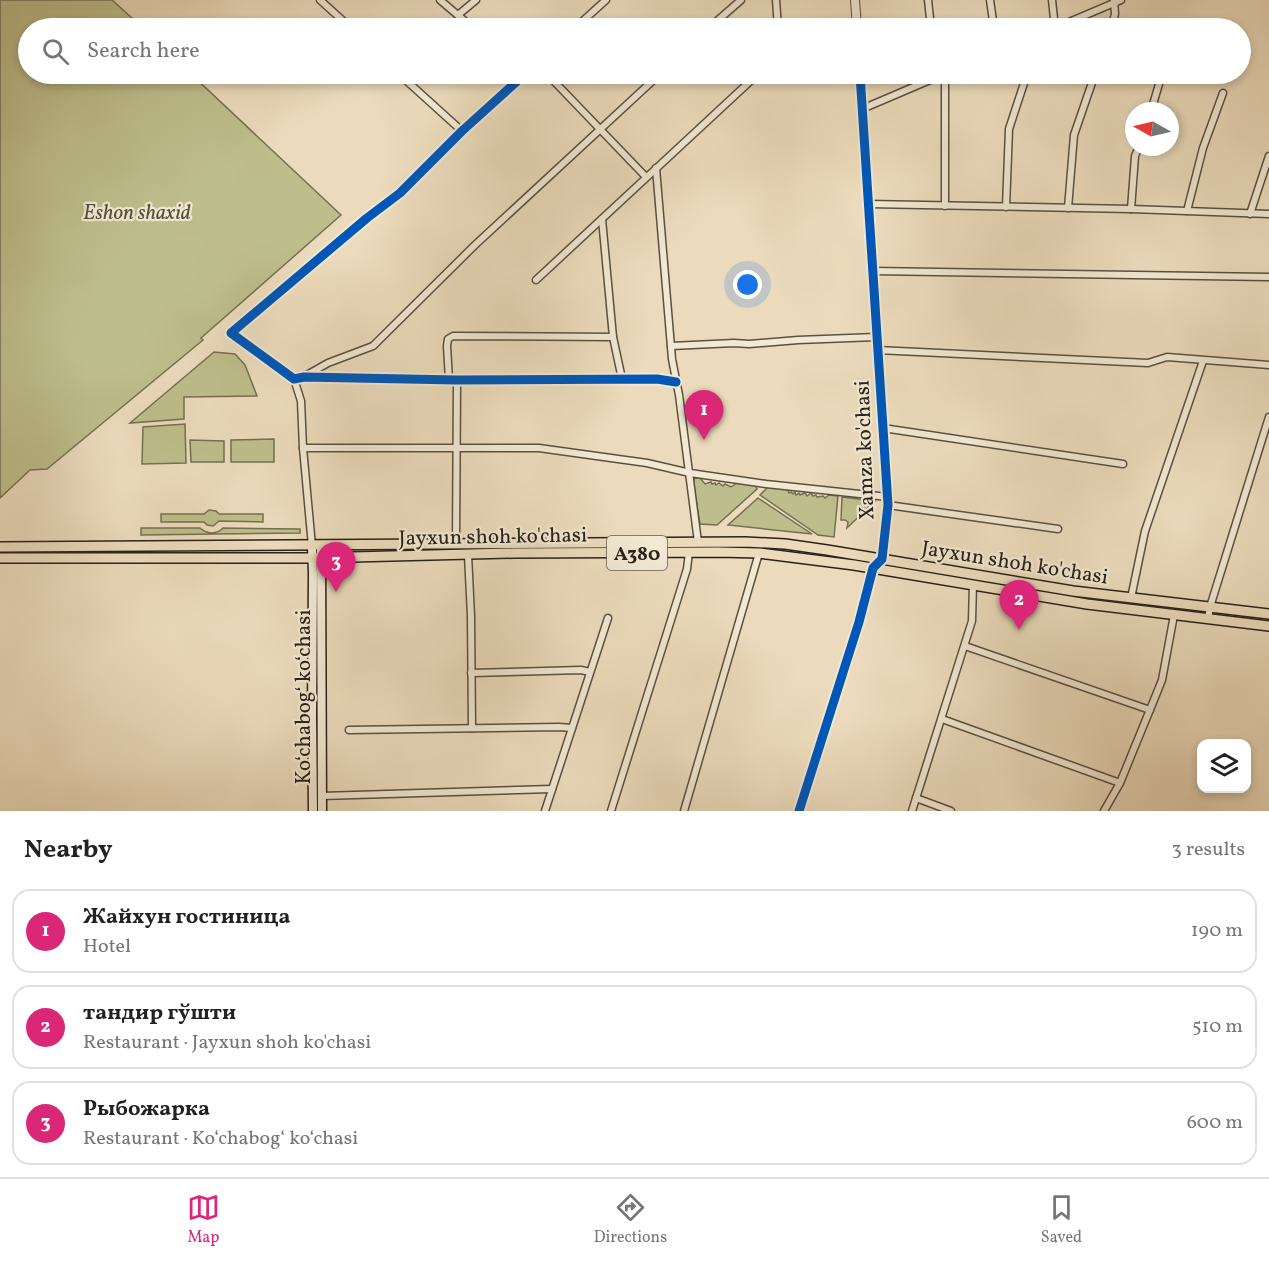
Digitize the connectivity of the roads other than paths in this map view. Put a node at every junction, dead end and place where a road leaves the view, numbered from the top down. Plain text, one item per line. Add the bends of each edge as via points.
1 (320, 0) edge
2 (440, 0) edge
3 (476, 0) edge
4 (606, 0) edge
5 (741, 0) edge
6 (776, 0) edge
7 (855, 0) edge
8 (928, 0) edge
9 (990, 0) edge
10 (1052, 0) edge
11 (1116, 1) edge
12 (458, 15) junction
13 (340, 18) edge
14 (461, 18) edge
15 (586, 18) edge
16 (720, 18) edge
17 (777, 18) edge
18 (856, 18) edge
19 (930, 18) edge
20 (993, 18) edge
21 (1054, 18) edge
22 (1078, 18) edge
23 (1114, 18) edge
24 (410, 84) edge
25 (514, 84) edge
26 (557, 84) edge
27 (649, 84) edge
28 (747, 84) edge
29 (861, 84) edge
30 (916, 84) edge
31 (945, 84) edge
32 (1024, 84) edge
33 (1092, 84) edge
34 (1159, 84) edge
35 (1223, 93) dead end
36 (1154, 102) edge
37 (862, 109) junction
38 (600, 128) junction
39 (462, 131) junction
40 (1136, 156) edge
41 (1269, 156) edge
42 (656, 168) junction
43 (646, 177) junction
44 (868, 204) junction
45 (945, 206) junction
46 (1006, 207) junction
47 (1068, 208) junction
48 (1131, 209) junction
49 (1187, 211) junction
50 (1250, 213) junction
51 (1269, 214) edge
52 (602, 219) junction
53 (873, 271) junction
54 (1269, 277) edge
55 (536, 280) dead end
56 (613, 336) junction
57 (876, 337) junction
58 (671, 346) junction
59 (877, 350) junction
60 (1203, 361) junction
61 (1269, 365) edge
62 (304, 377) junction
63 (294, 379) junction
64 (622, 379) junction
65 (449, 380) junction
66 (457, 380) junction
67 (676, 382) junction
68 (1269, 417) edge
69 (883, 428) junction
70 (457, 447) junction
71 (303, 448) junction
72 (1123, 464) dead end
73 (690, 473) junction
74 (888, 501) junction
75 (1058, 529) dead end
76 (698, 542) junction
77 (456, 544) junction
78 (316, 546) junction
79 (0, 547) edge
80 (43, 547) junction
81 (210, 547) junction
82 (689, 552) junction
83 (759, 554) junction
84 (468, 555) junction
85 (0, 558) edge
86 (42, 558) junction
87 (210, 558) junction
88 (317, 558) junction
89 (882, 559) junction
90 (873, 568) junction
91 (974, 585) junction
92 (1131, 598) junction
93 (1210, 607) junction
94 (1269, 614) edge
95 (1174, 615) junction
96 (608, 618) dead end
97 (1208, 619) junction
98 (1269, 626) edge
99 (965, 646) junction
100 (590, 672) junction
101 (471, 673) junction
102 (1150, 710) junction
103 (316, 716) junction
104 (942, 719) junction
105 (472, 728) junction
106 (572, 728) junction
107 (349, 730) dead end
108 (1120, 783) junction
109 (552, 789) junction
110 (322, 796) junction
111 (916, 798) junction
112 (313, 811) edge
113 (322, 811) edge
114 (545, 811) edge
115 (611, 811) edge
116 (684, 811) edge
117 (799, 811) edge
118 (912, 811) edge
119 (951, 811) edge
120 (1104, 811) edge

1 - 13 street
2 - 12 street
3 - 12 street
4 - 15 street
5 - 16 street
6 - 17 street
7 - 18 street
8 - 19 street
9 - 20 street
10 - 21 street
11 - 22 street
11 - 23 street
12 - 14 street
24 - 39 street
25 - 39 street
26 - 38 street
27 - 38 street
28 - 42 street
29 - 37 street, Xamza ko'chasi
30 - 37 street
31 - 45 street
32 - 46 street via 1009,129
33 - 47 street via 1074,135
34 - 36 street
35 - 49 street via 1203,147
37 - 44 street, Xamza ko'chasi
38 - 43 street
38 - 62 street via 373,346
39 - 63 street via 400,193 231,333
40 - 48 street
41 - 50 street
42 - 43 street
42 - 58 street
43 - 52 street
44 - 45 street
44 - 53 street, Xamza ko'chasi
45 - 46 street
46 - 47 street
47 - 48 street
48 - 49 street
49 - 50 street
50 - 51 street
52 - 55 street
52 - 56 street
53 - 54 street
53 - 57 street, Xamza ko'chasi
56 - 64 street
56 - 65 street via 453,336 447,346
57 - 58 street
57 - 59 street, Xamza ko'chasi
58 - 67 street
59 - 60 street via 1148,363 1167,357
59 - 69 street, Xamza ko'chasi
60 - 61 street
60 - 92 street via 1145,531
62 - 63 street
62 - 65 street
63 - 71 street via 301,401
64 - 66 street
64 - 67 street
65 - 66 street
66 - 70 street
67 - 73 street
68 - 93 street
69 - 72 street
69 - 74 street, Xamza ko'chasi
70 - 71 street
70 - 73 street via 539,448 648,463
70 - 77 street
71 - 78 street
73 - 74 street
73 - 76 street
74 - 75 street
74 - 89 street, Xamza ko'chasi
76 - 77 highway, Jayxun shoh ko'chasi / A380
76 - 89 highway, Jayxun shoh ko'chasi / A380 via 785,544
77 - 78 highway, Jayxun shoh ko'chasi / A380
78 - 81 highway, Jayxun shoh ko'chasi / A380
78 - 88 main road, Ko‘chabog‘ ko‘chasi
79 - 80 highway, Jayxun shoh ko'chasi / A380
80 - 81 highway, Jayxun shoh ko'chasi / A380
80 - 86 highway
81 - 87 highway
82 - 83 highway, Jayxun shoh ko'chasi / A380
82 - 84 highway, Jayxun shoh ko'chasi / A380
82 - 115 street
83 - 90 highway, Jayxun shoh ko'chasi / A380
83 - 116 street
84 - 88 highway, Jayxun shoh ko'chasi / A380
84 - 101 street
85 - 86 highway, Jayxun shoh ko'chasi / A380
86 - 87 highway, Jayxun shoh ko'chasi / A380
87 - 88 highway, Jayxun shoh ko'chasi / A380
88 - 103 main road, Ko‘chabog‘ ko‘chasi
89 - 90 street
89 - 92 highway, Jayxun shoh ko'chasi / A380
90 - 91 highway, Jayxun shoh ko'chasi / A380
90 - 117 street
91 - 95 highway, Jayxun shoh ko'chasi / A380
91 - 99 street via 972,621
92 - 93 highway, Jayxun shoh ko'chasi / A380
93 - 94 highway, Jayxun shoh ko'chasi / A380
93 - 97 street
95 - 97 highway, Jayxun shoh ko'chasi / A380
95 - 102 street via 1162,680
96 - 100 street
97 - 98 highway, Jayxun shoh ko'chasi / A380
99 - 102 street
99 - 104 street
100 - 101 street
100 - 106 street
101 - 105 street
102 - 108 street
103 - 110 main road, Ko‘chabog‘ ko‘chasi
103 - 112 main road, Ko‘chabog‘ ko‘chasi
104 - 108 street
104 - 111 street
105 - 106 street
105 - 107 street
106 - 109 street
108 - 120 street
109 - 110 street
109 - 114 street
110 - 113 main road, Ko‘chabog‘ ko‘chasi
111 - 118 street
111 - 119 street

